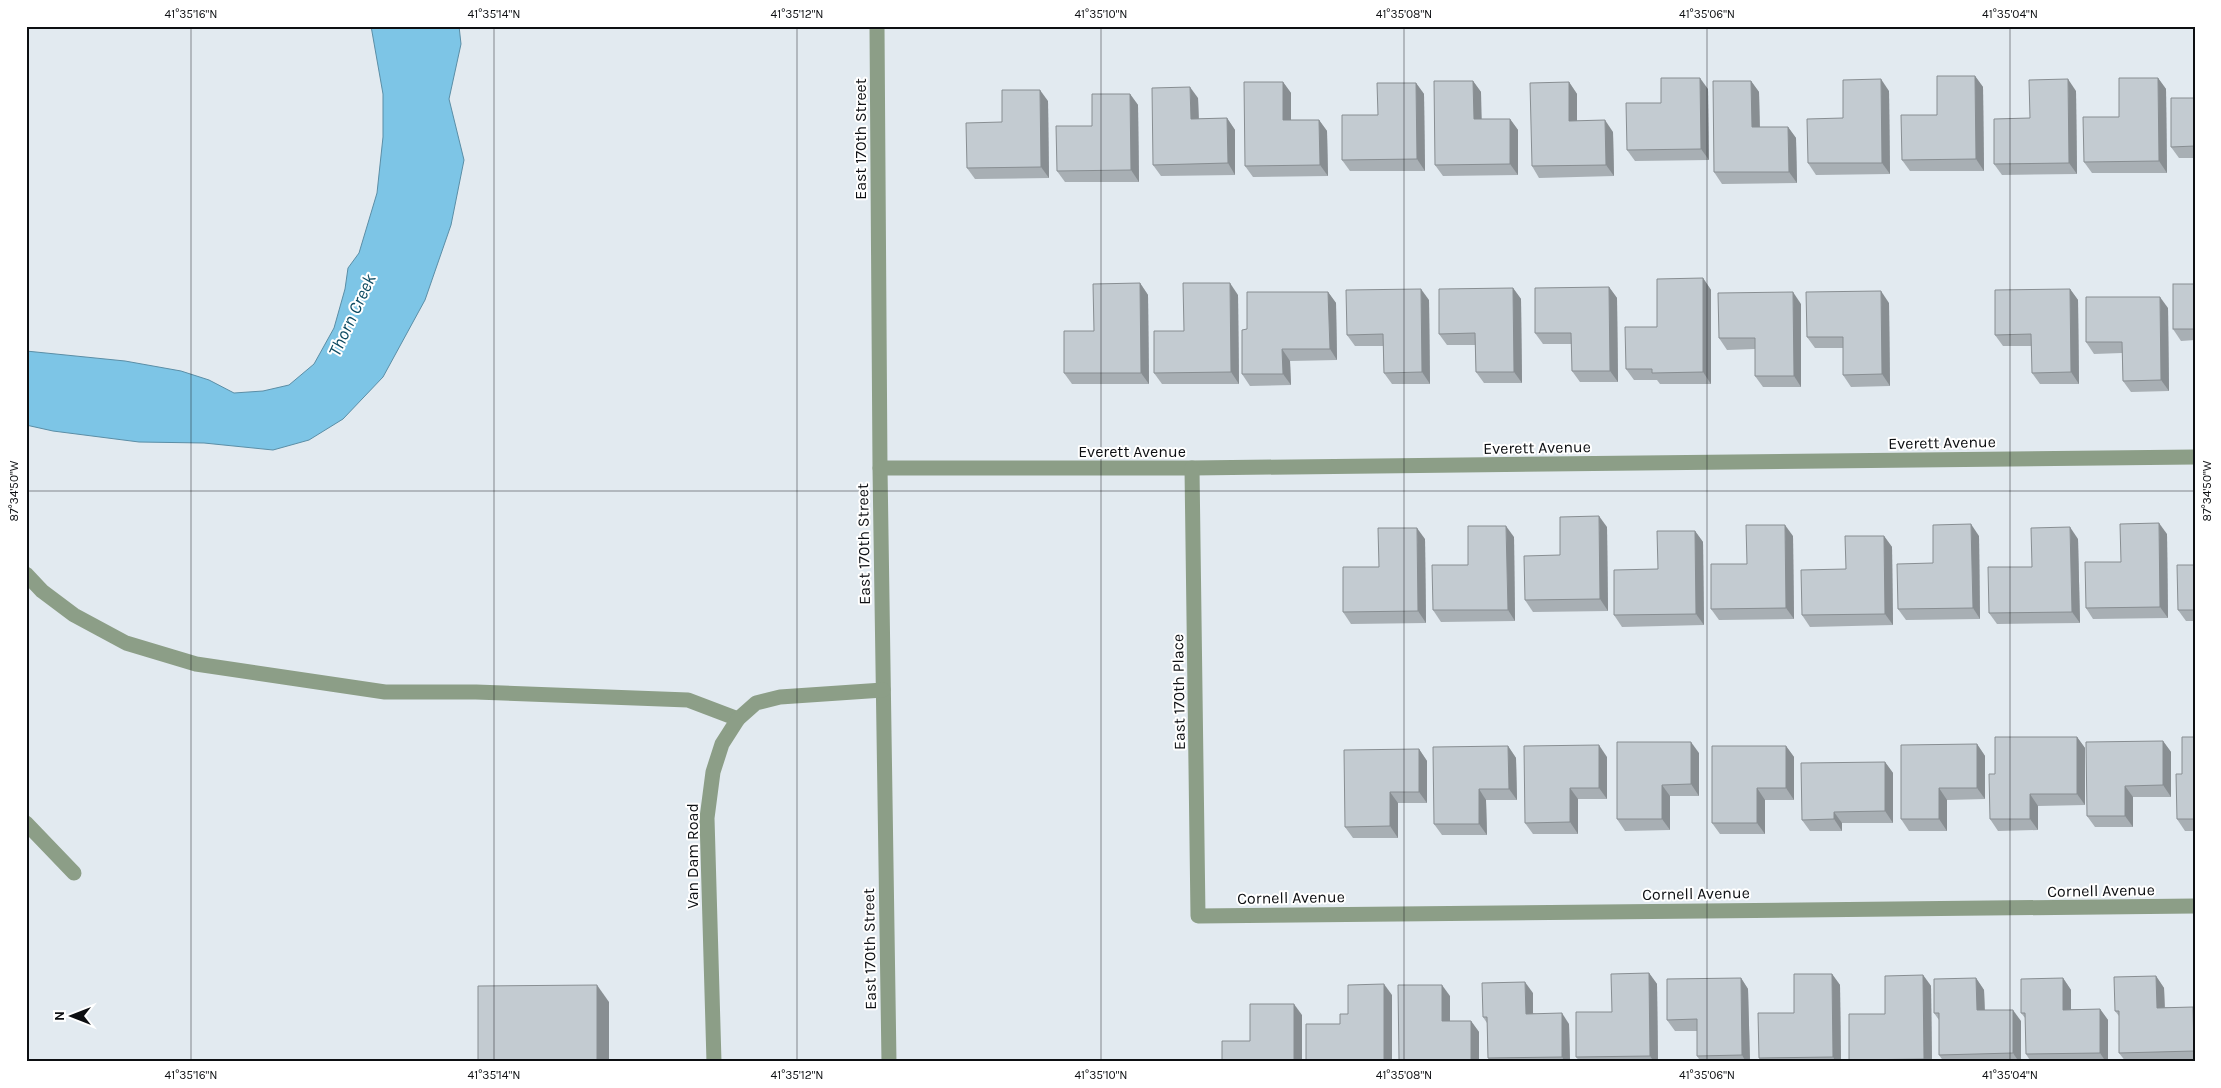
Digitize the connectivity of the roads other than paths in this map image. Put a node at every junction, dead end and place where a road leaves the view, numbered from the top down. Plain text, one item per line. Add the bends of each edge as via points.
1 (877, 26) edge
2 (2195, 457) edge
3 (880, 468) junction
4 (1192, 468) junction
5 (26, 574) edge
6 (883, 690) junction
7 (738, 719) junction
8 (26, 823) edge
9 (74, 872) dead end
10 (2195, 906) edge
11 (1198, 916) joint
12 (714, 1062) edge
13 (888, 1062) edge

1 - 3 street, East 170th Street
2 - 4 street, Everett Avenue
3 - 4 street, Everett Avenue
3 - 6 street, East 170th Street
4 - 11 street, East 170th Place
5 - 7 street via 42,591 74,615 126,643 196,664 384,692 688,700
6 - 7 street, Van Dam Road via 780,697 756,703
6 - 13 street, East 170th Street
7 - 12 street, Van Dam Road via 722,744 713,772 707,818
8 - 9 street
10 - 11 street, Cornell Avenue

